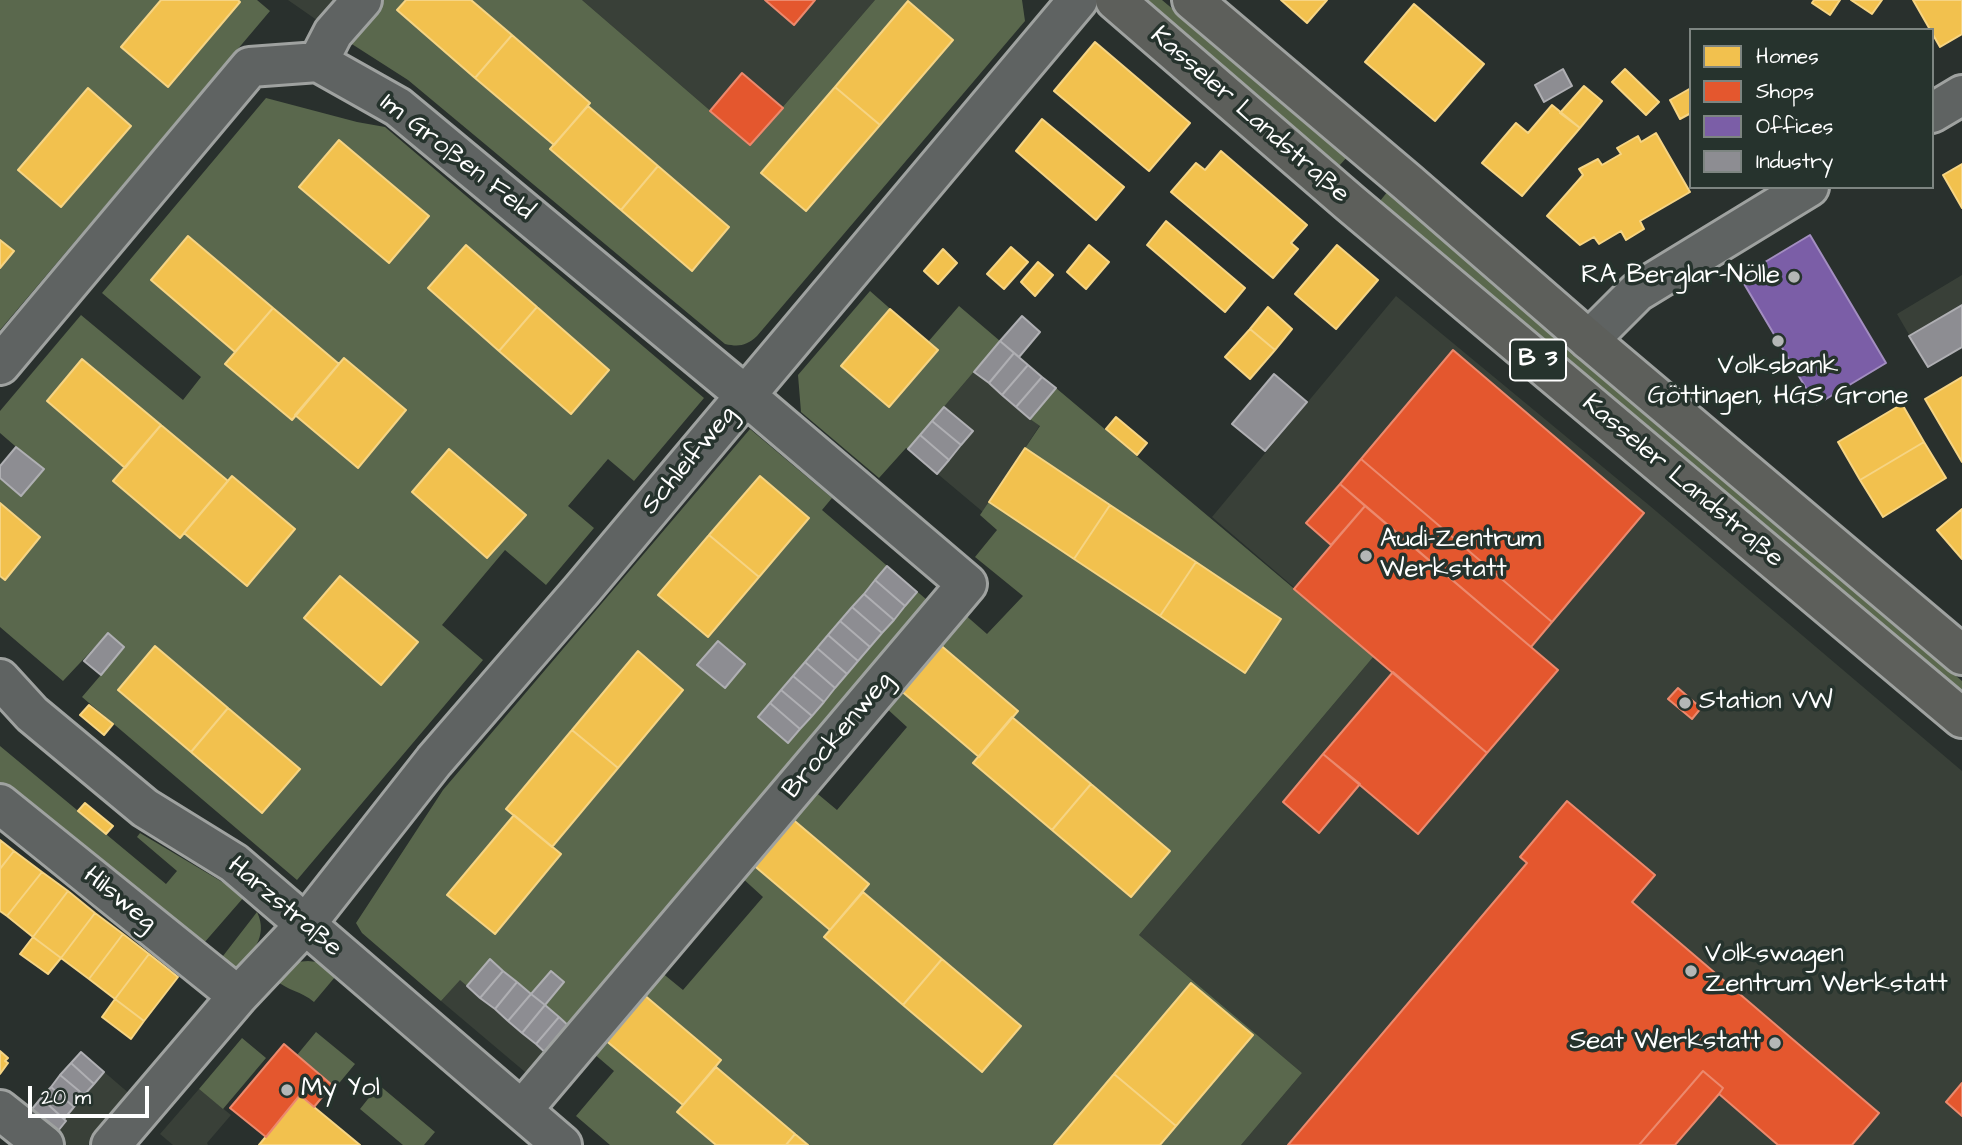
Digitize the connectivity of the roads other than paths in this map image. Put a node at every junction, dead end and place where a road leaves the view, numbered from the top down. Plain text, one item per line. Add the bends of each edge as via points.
1 (362, 0) edge
2 (1078, 0) edge
3 (1115, 0) edge
4 (1192, 0) edge
5 (318, 62) junction
6 (1962, 95) edge
7 (1934, 112) edge
8 (1807, 189) edge
9 (1589, 341) junction
10 (0, 365) edge
11 (745, 395) junction
12 (1962, 655) edge
13 (0, 679) edge
14 (1962, 718) edge
15 (0, 804) edge
16 (305, 925) junction
17 (238, 996) junction
18 (0, 1110) edge
19 (522, 1110) junction
20 (44, 1145) edge
21 (111, 1145) edge
22 (562, 1145) edge

1 - 5 street via 333,33
2 - 11 street, Schleifweg
3 - 14 main road, Kasseler Landstraße / B 3
4 - 9 main road, Kasseler Landstraße / B 3
5 - 10 street via 250,67
5 - 11 street, Im Großen Feld via 398,107
6 - 7 street
8 - 9 street via 1637,292
9 - 12 main road, Kasseler Landstraße / B 3
11 - 16 street, Schleifweg via 434,761
11 - 19 street, Brockenweg via 967,584
13 - 16 street, Harzstraße via 32,714 145,808 234,863
15 - 17 street, Hilsweg
16 - 17 street
16 - 19 street, Harzstraße
17 - 21 street
18 - 20 street
19 - 22 street, Harzstraße

